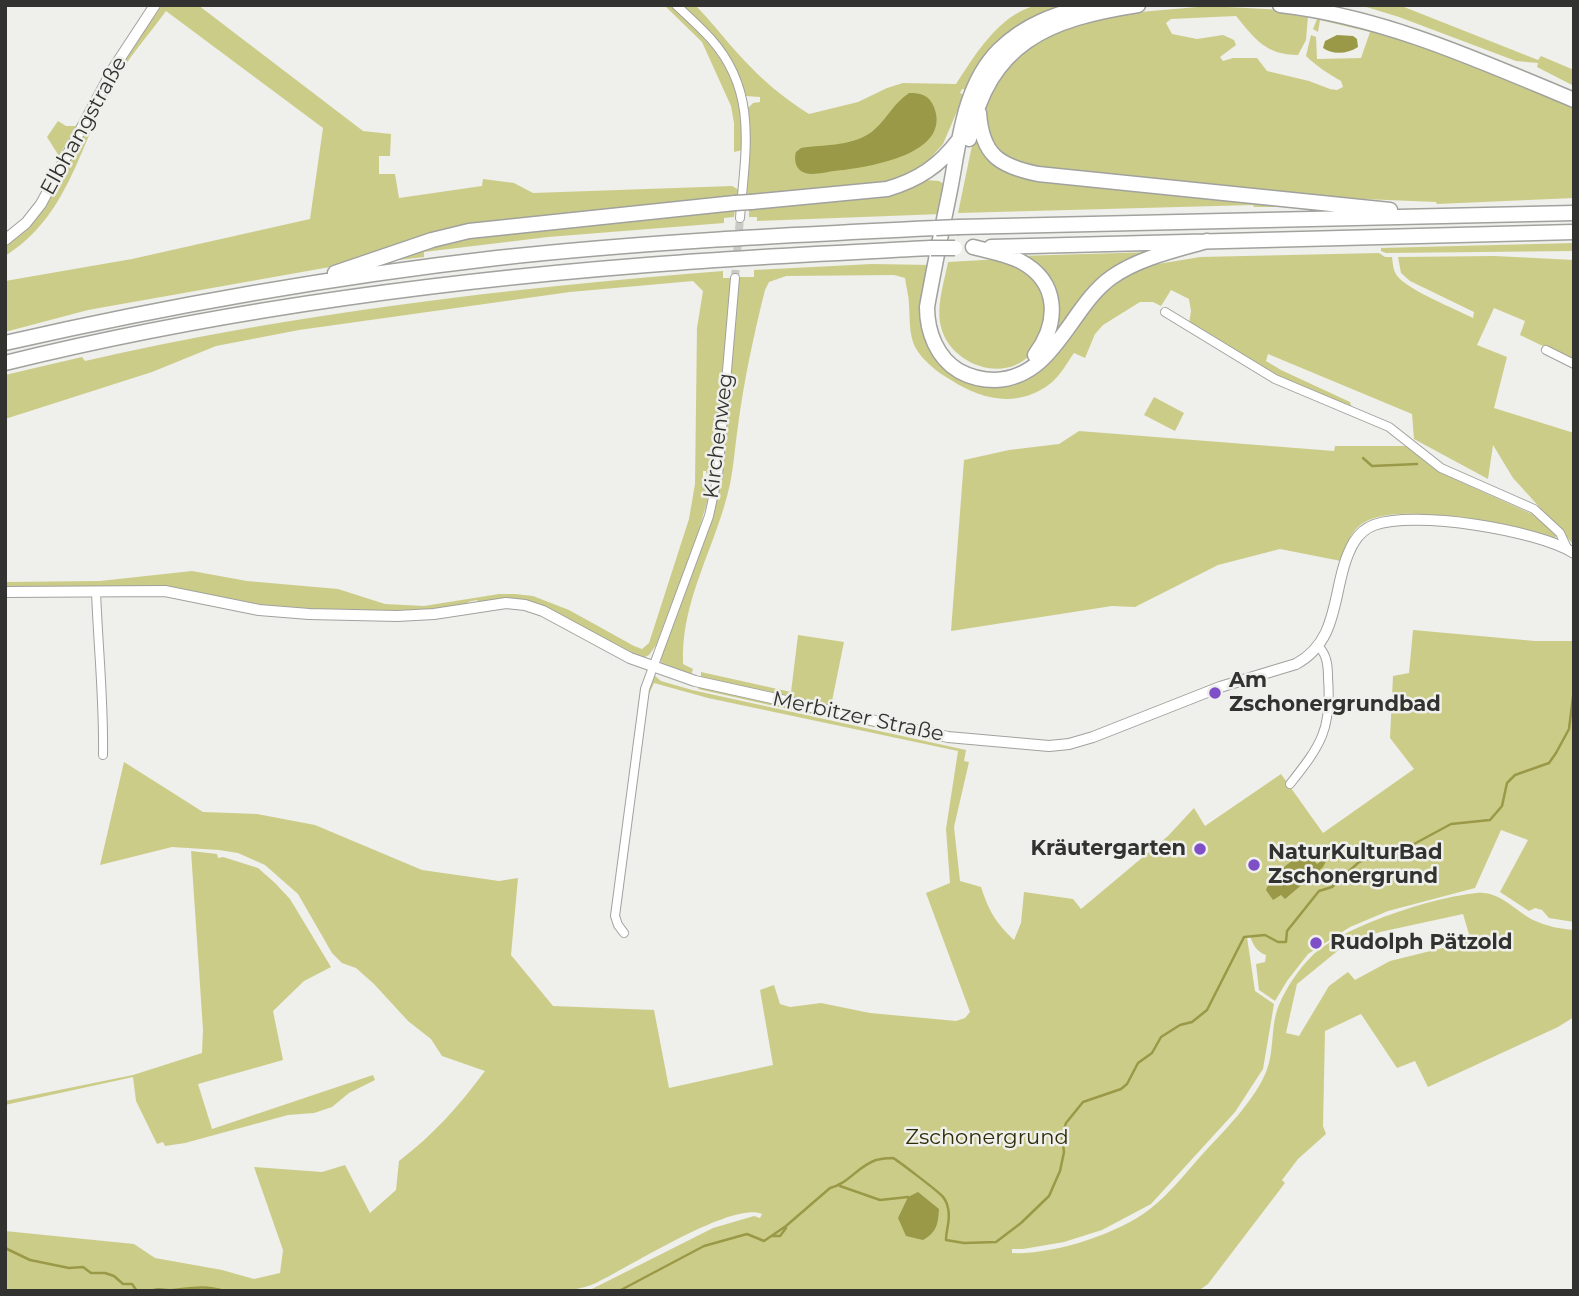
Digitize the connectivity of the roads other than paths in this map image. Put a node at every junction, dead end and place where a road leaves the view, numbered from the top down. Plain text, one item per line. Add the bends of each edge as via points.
1 (155, 5) edge
2 (676, 5) edge
3 (1089, 5) edge
4 (1138, 5) edge
5 (1280, 5) edge
6 (1340, 5) edge
7 (1574, 90) edge
8 (1574, 100) edge
9 (979, 108) junction
10 (961, 137) junction
11 (1574, 213) edge
12 (1431, 216) junction
13 (740, 218) tunnel mouth
14 (1574, 232) edge
15 (5, 240) edge
16 (1207, 241) junction
17 (973, 247) junction
18 (735, 278) tunnel mouth
19 (303, 285) junction
20 (1165, 312) dead end
21 (5, 343) edge
22 (1546, 351) dead end
23 (5, 363) edge
24 (1574, 364) edge
25 (1570, 551) edge
26 (96, 591) junction
27 (5, 592) edge
28 (1319, 647) junction
29 (652, 667) junction
30 (103, 755) dead end
31 (1290, 784) dead end
32 (624, 933) dead end

1 - 15 street, Elbhangstraße via 113,69 45,197 26,223
2 - 13 street via 712,40 738,82 747,123
3 - 10 highway via 1034,22 997,51 972,93
4 - 9 highway via 1073,19 1023,43 990,79
5 - 8 highway via 1353,17 1405,32
6 - 7 highway via 1426,31
9 - 12 highway via 988,148 1015,169
9 - 17 highway via 937,299 937,322 945,345 966,365 988,371 1015,367 1035,355 1046,340 1052,316 1047,288 1021,261
10 - 16 highway via 927,307 937,348 960,371 981,379 1003,380 1024,373 1038,364 1093,294 1113,276
10 - 19 highway, bridge via 940,162 908,183 887,188 469,231
11 - 12 highway
12 - 19 highway, bridge via 745,237 485,260
14 - 16 highway
16 - 17 highway
17 - 23 highway, bridge via 647,264 463,283 189,324
18 - 29 street, Kirchenweg via 718,475 709,516
19 - 21 highway
20 - 25 street via 1275,379 1389,427 1441,468 1534,509 1560,533
22 - 24 street
25 - 28 street via 1503,531 1442,521 1373,525 1354,541
26 - 27 street, Merbitzer Straße
26 - 29 street, Merbitzer Straße via 165,592 259,610 309,614 397,616 506,603 525,605
26 - 30 street
28 - 29 street, Merbitzer Straße via 1296,663 1220,687 1094,737 1049,746 948,737 695,681
28 - 31 street via 1325,653 1328,674 1327,726 1315,752
29 - 32 street via 645,689 615,916

